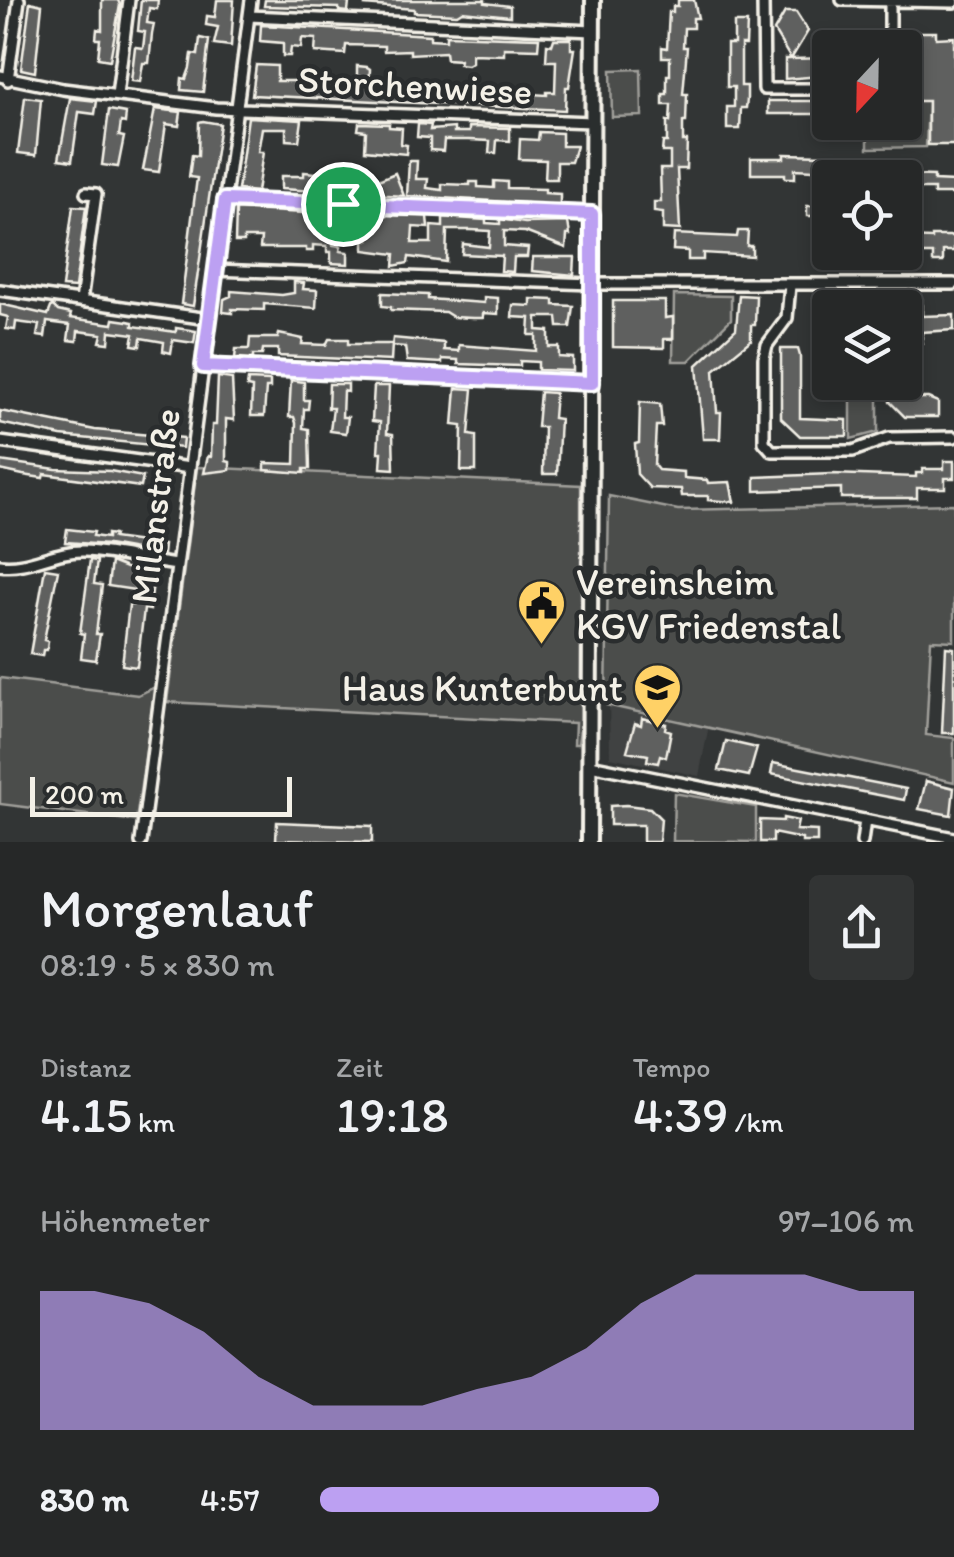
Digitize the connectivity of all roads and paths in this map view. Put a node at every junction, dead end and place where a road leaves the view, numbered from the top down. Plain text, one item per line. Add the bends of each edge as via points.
1 (18, 0) edge
2 (129, 0) edge
3 (251, 0) edge
4 (593, 0) edge
5 (764, 0) edge
6 (842, 0) edge
7 (890, 1) edge
8 (954, 2) edge
9 (249, 16) junction
10 (593, 30) junction
11 (890, 30) edge
12 (4, 78) edge
13 (812, 89) edge
14 (117, 95) junction
15 (235, 107) junction
16 (592, 122) junction
17 (86, 193) dead end
18 (225, 200) junction
19 (592, 214) junction
20 (216, 270) junction
21 (592, 284) junction
22 (790, 284) junction
23 (954, 284) edge
24 (0, 290) edge
25 (82, 301) junction
26 (210, 319) junction
27 (203, 366) junction
28 (592, 383) junction
29 (954, 437) edge
30 (0, 442) edge
31 (190, 468) junction
32 (0, 565) edge
33 (177, 565) junction
34 (590, 765) junction
35 (865, 820) junction
36 (954, 838) edge
37 (141, 842) edge
38 (589, 842) edge
39 (862, 842) edge

1 - 12 street
2 - 14 street
3 - 9 street, Milanstraße
4 - 10 street
5 - 13 street via 764,89
6 - 7 street
7 - 8 street
7 - 11 street
9 - 10 street
9 - 15 street, Milanstraße
10 - 16 street
12 - 14 street, Storchenwiese
14 - 15 street, Storchenwiese
15 - 16 street, Storchenwiese
15 - 18 street, Milanstraße
16 - 19 street
17 - 25 street via 96,194
18 - 19 street
18 - 20 street, Milanstraße
19 - 21 street
20 - 21 street
20 - 26 street, Milanstraße
21 - 22 street
21 - 28 street
22 - 23 street
22 - 29 street via 787,318 764,358 766,447 853,451 889,438
24 - 25 street
25 - 26 street
26 - 27 street, Milanstraße
27 - 28 street
27 - 31 street, Milanstraße
28 - 34 street
30 - 31 street
31 - 33 street, Milanstraße
32 - 33 street via 17,568 85,551
33 - 37 street, Milanstraße
34 - 35 street
34 - 38 street
35 - 36 street
35 - 39 street

